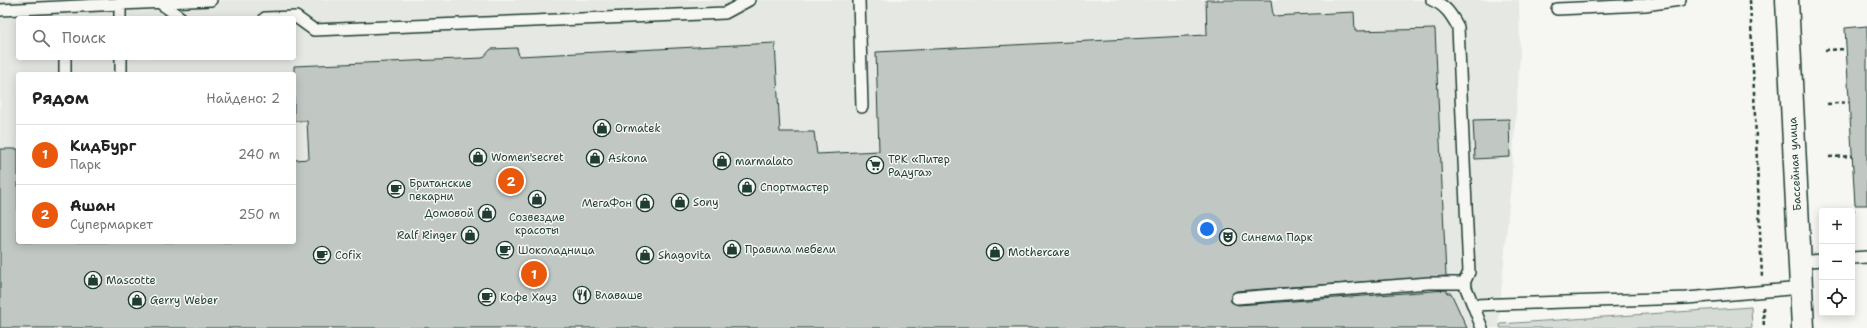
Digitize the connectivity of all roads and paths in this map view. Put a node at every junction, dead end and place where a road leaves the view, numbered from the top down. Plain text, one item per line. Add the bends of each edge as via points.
1 (211, 0) edge
2 (749, 0) edge
3 (859, 0) edge
4 (1432, 0) edge
5 (1680, 0) edge
6 (1750, 0) edge
7 (1787, 0) edge
8 (160, 2) junction
9 (120, 4) junction
10 (1557, 9) dead end
11 (0, 10) edge
12 (64, 13) edge
13 (120, 16) edge
14 (178, 16) edge
15 (296, 17) edge
16 (1846, 49) dead end
17 (1825, 50) dead end
18 (65, 60) edge
19 (121, 60) edge
20 (65, 72) edge
21 (121, 72) edge
22 (1849, 102) dead end
23 (1827, 104) dead end
24 (862, 107) dead end
25 (1852, 156) dead end
26 (1830, 157) dead end
27 (1867, 257) edge
28 (1855, 258) edge
29 (1819, 260) edge
30 (1800, 262) junction
31 (1464, 283) junction
32 (1801, 288) junction
33 (1762, 291) junction
34 (1237, 298) dead end
35 (1473, 305) junction
36 (1482, 328) edge
37 (1764, 328) edge
38 (1804, 328) edge

1 - 8 lane
2 - 15 lane via 725,13 314,30
3 - 24 lane
4 - 31 lane via 1450,12 1458,27 1469,272
5 - 10 lane via 1645,5
6 - 33 path
7 - 30 street, Бассейная улица
8 - 9 lane
8 - 14 lane
9 - 12 lane
9 - 13 lane
11 - 12 lane
16 - 17 path
18 - 20 lane
19 - 21 lane
22 - 23 path
25 - 26 path
27 - 28 lane
29 - 30 lane
30 - 32 street, Бассейная улица
31 - 34 lane via 1429,283
31 - 35 lane
32 - 33 lane
32 - 38 street, Бассейная улица
33 - 35 lane via 1687,298
33 - 37 path
35 - 36 lane

